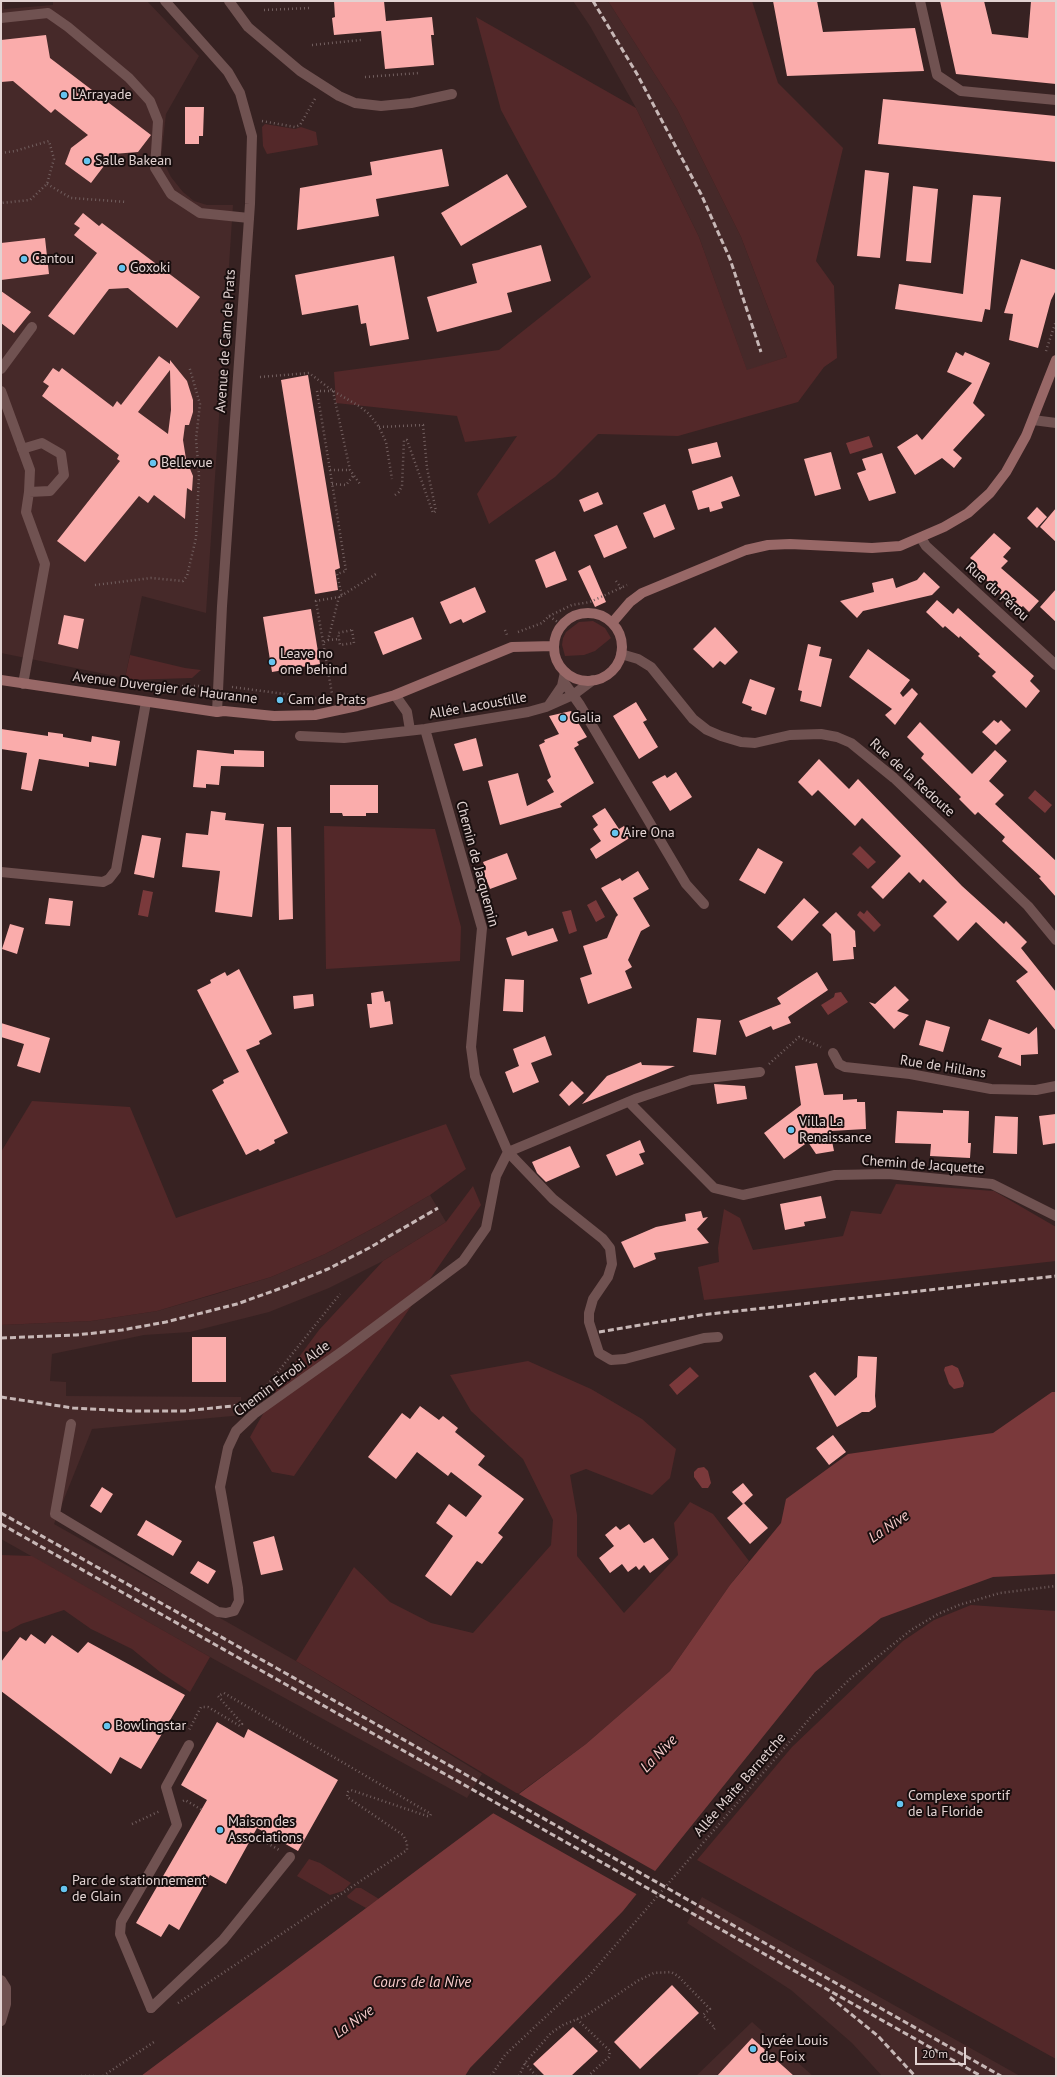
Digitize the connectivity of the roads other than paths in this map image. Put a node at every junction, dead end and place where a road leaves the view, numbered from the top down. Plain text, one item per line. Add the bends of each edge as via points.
1 (166, 1) edge
2 (229, 1) edge
3 (920, 1) edge
4 (1, 18) edge
5 (452, 94) dead end
6 (1056, 100) edge
7 (248, 218) junction
8 (32, 327) dead end
9 (1056, 360) edge
10 (1, 369) edge
11 (1, 391) edge
12 (1033, 420) junction
13 (1056, 424) edge
14 (22, 449) junction
15 (29, 492) junction
16 (921, 538) junction
17 (612, 623) junction
18 (554, 646) junction
19 (621, 654) junction
20 (1056, 665) edge
21 (564, 676) junction
22 (1, 680) edge
23 (593, 680) junction
24 (23, 684) junction
25 (395, 695) junction
26 (573, 695) junction
27 (146, 702) junction
28 (549, 705) junction
29 (216, 712) junction
30 (425, 729) junction
31 (410, 730) junction
32 (300, 736) dead end
33 (1, 872) edge
34 (704, 904) dead end
35 (1056, 940) edge
36 (833, 1053) road end
37 (760, 1072) road end
38 (1056, 1086) edge
39 (629, 1102) junction
40 (508, 1152) junction
41 (1056, 1216) edge
42 (718, 1337) dead end
43 (71, 1424) dead end
44 (189, 1745) dead end
45 (290, 1857) road end
46 (1, 1980) edge
47 (1, 2021) edge

1 - 7 street, Avenue de Cam de Prats via 226,70 240,93 252,136
2 - 5 street via 248,27 300,71 322,86 355,102 381,106 411,103
3 - 6 street via 937,75 961,91
4 - 7 street via 48,13 68,27 129,78 150,100 158,122 155,168 171,194 200,213
7 - 29 street, Avenue de Cam de Prats
8 - 10 street
9 - 12 main road
11 - 14 street
12 - 13 street
12 - 16 main road via 1006,472 990,493 968,513
14 - 15 street via 30,470
14 - 15 street via 42,443 60,454 64,475 50,491
15 - 24 street via 26,512 44,564
16 - 17 main road via 900,546 872,548 790,544 746,550 642,593 630,602
16 - 20 street, Rue du Pérou via 926,546
17 - 18 main road via 603,616 592,613 570,617 556,635
17 - 19 main road via 620,638
18 - 21 main road
18 - 25 main road, Avenue Duvergier de Hauranne via 512,647
19 - 23 main road via 611,672
19 - 35 street, Rue de la Redoute via 638,659 651,667 693,719 706,730 721,736 754,743 790,735 821,734 852,743 894,778 1028,906
21 - 23 main road
21 - 26 street
21 - 28 street, Allée Lacoustille via 562,686
22 - 24 main road, Avenue Duvergier de Hauranne
23 - 26 street, Allée Lacoustille
24 - 27 main road, Avenue Duvergier de Hauranne
25 - 29 main road, Avenue Duvergier de Hauranne via 315,715 274,716
25 - 31 street via 407,712
26 - 28 street, Allée Lacoustille
26 - 34 street via 686,884
27 - 29 main road, Avenue Duvergier de Hauranne
27 - 33 street via 116,870 109,879 103,882
28 - 30 street, Allée Lacoustille via 528,712
30 - 31 street, Allée Lacoustille
30 - 40 street, Chemin de Jacquemin via 482,928 471,1047 472,1064
31 - 32 street, Allée Lacoustille via 344,738
36 - 38 street, Rue de Hillans via 839,1064 846,1067 910,1074 991,1089 1036,1090
37 - 39 street via 691,1080
39 - 40 street
39 - 41 street, Chemin de Jacquette via 714,1188 743,1195 835,1175 888,1174 992,1184
40 - 42 street, Chemin de Jacquemin via 553,1199 603,1239 610,1248 612,1264 608,1277 593,1299 589,1313 589,1322 599,1354 611,1360 625,1359 704,1338
40 - 43 street, Chemin Errobi Alde via 496,1176 486,1228 463,1261 254,1414 236,1431 228,1448 220,1487 239,1601 234,1611 218,1612 55,1514
44 - 45 street via 166,1787 176,1825 121,1922 120,1934 151,2008 223,1940
46 - 47 street via 6,1988 6,2004

